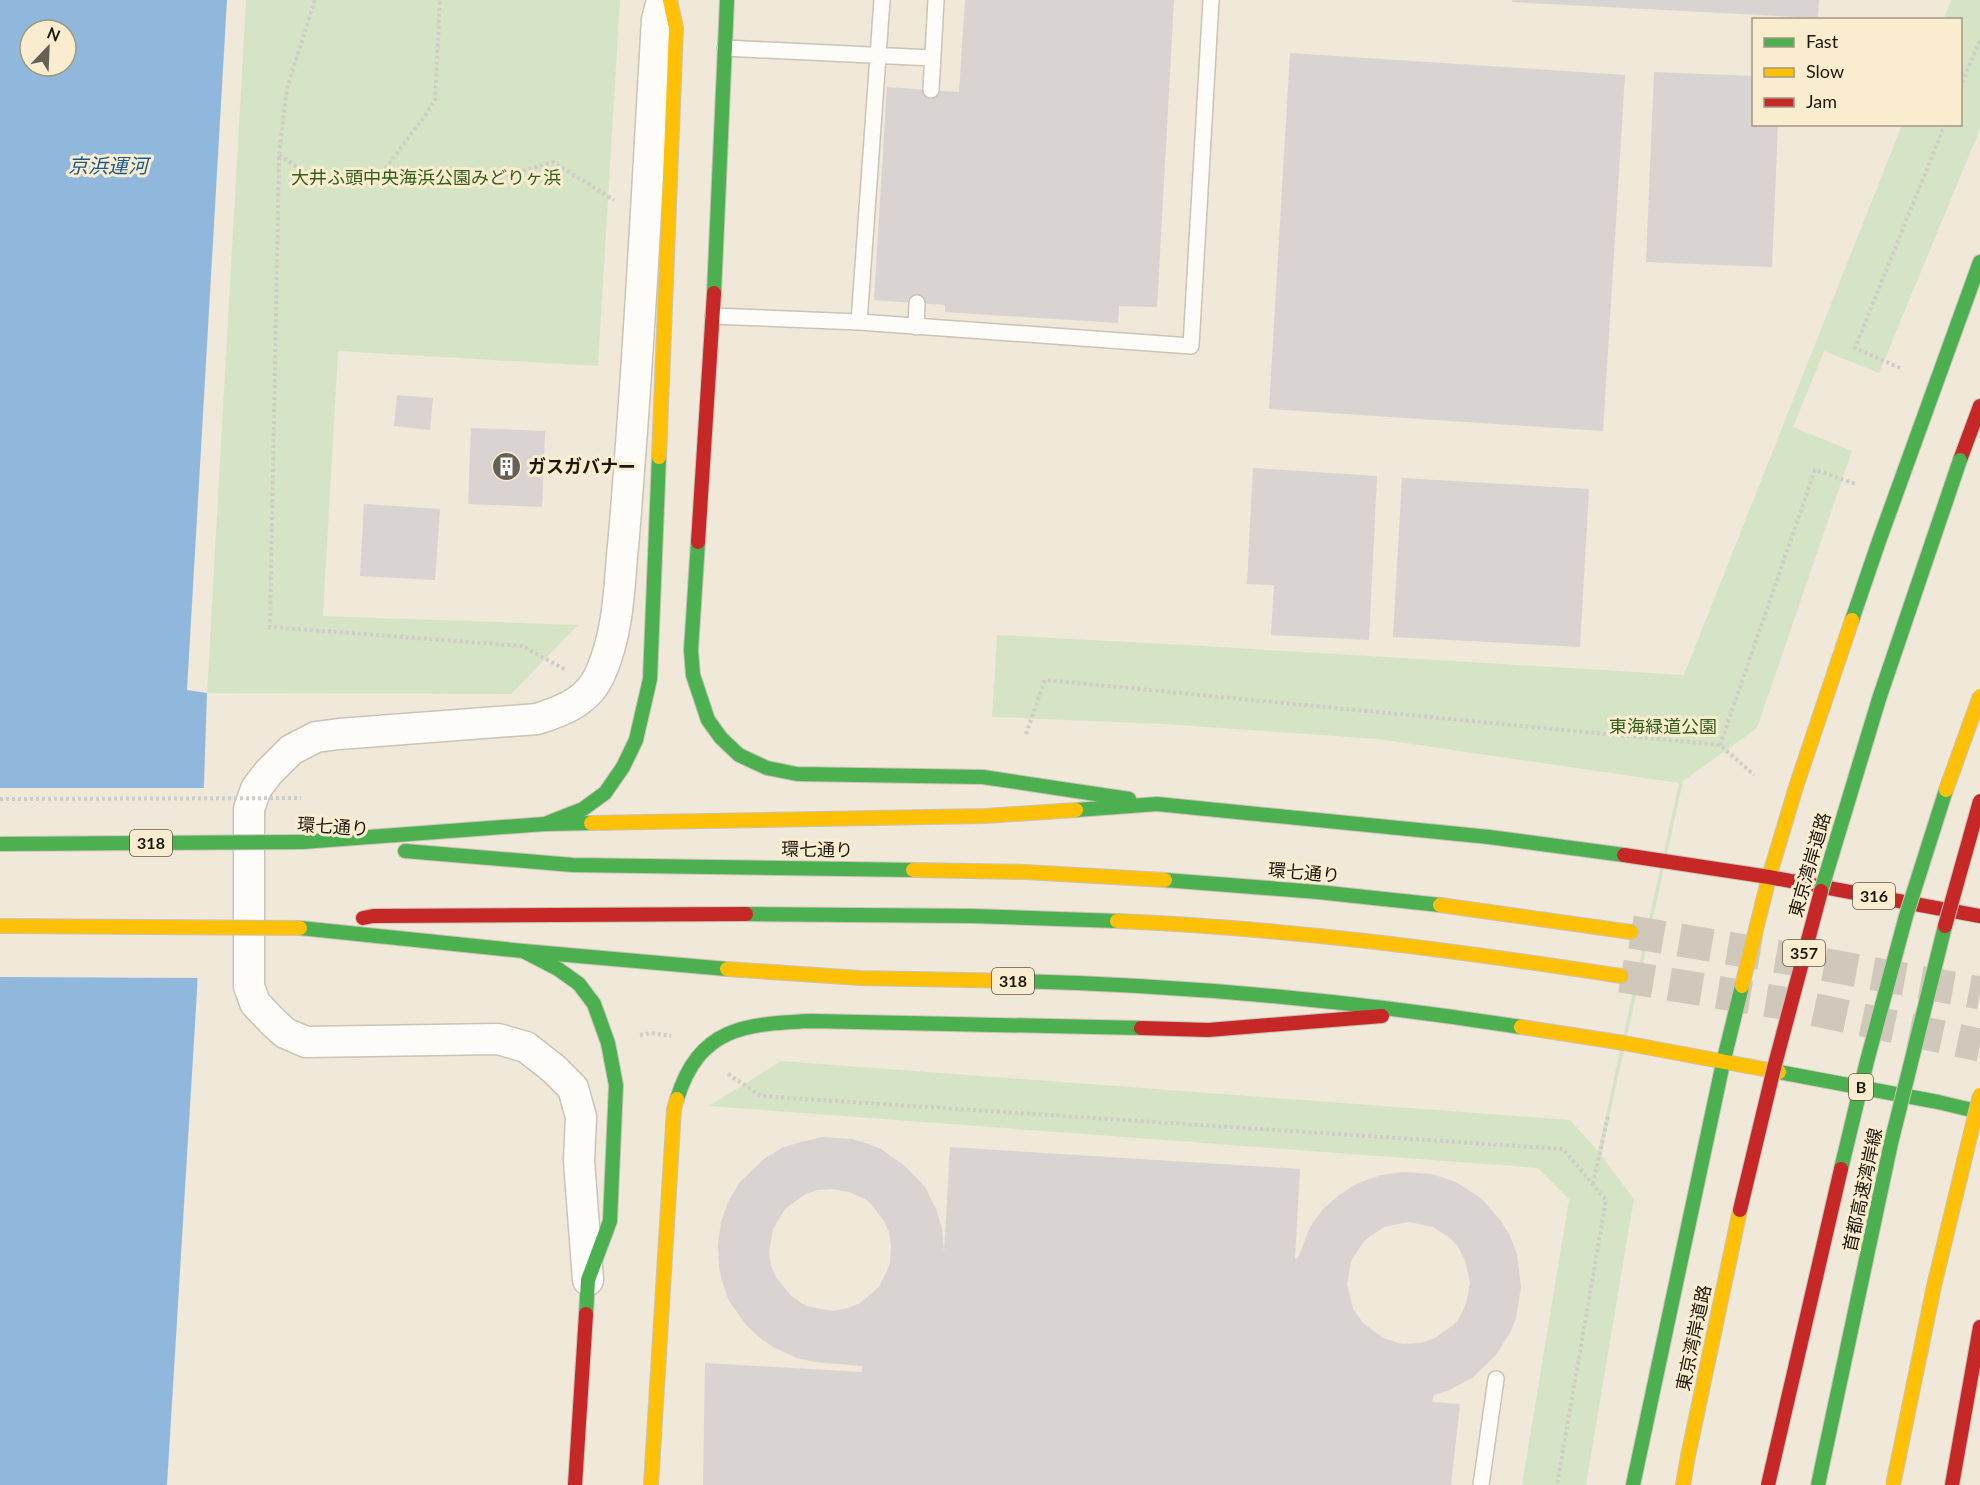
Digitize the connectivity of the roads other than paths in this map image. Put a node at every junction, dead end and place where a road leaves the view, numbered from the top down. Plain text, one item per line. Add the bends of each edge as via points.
1 (662, 0) edge
2 (670, 0) edge
3 (728, 0) edge
4 (882, 0) edge
5 (936, 0) edge
6 (1211, 0) edge
7 (725, 48) junction
8 (878, 54) junction
9 (932, 58) junction
10 (931, 90) dead end
11 (1980, 262) edge
12 (917, 303) dead end
13 (713, 316) junction
14 (859, 322) junction
15 (916, 327) junction
16 (1980, 406) edge
17 (1980, 696) edge
18 (1980, 801) edge
19 (1157, 804) junction
20 (545, 824) junction
21 (302, 842) junction
22 (0, 844) edge
23 (1768, 877) junction
24 (1980, 916) edge
25 (0, 926) edge
26 (300, 928) junction
27 (1632, 932) tunnel mouth
28 (524, 951) junction
29 (1621, 976) tunnel mouth
30 (1426, 1012) junction
31 (1723, 1063) junction
32 (1980, 1095) edge
33 (1980, 1112) edge
34 (588, 1280) junction
35 (1980, 1327) edge
36 (1496, 1379) dead end
37 (575, 1485) edge
38 (651, 1485) edge
39 (1481, 1485) edge
40 (1633, 1485) edge
41 (1683, 1485) edge
42 (1768, 1485) edge
43 (1818, 1485) edge
44 (1893, 1485) edge
45 (1952, 1485) edge

1 - 34 street via 657,20 638,361 620,584 614,637 600,674 579,700 563,711 537,718 316,737 291,750 268,773 256,789 249,809 249,986 255,1003 285,1033 306,1042 498,1039 526,1047 554,1069 573,1088 581,1117 579,1161
2 - 20 main road via 676,28 650,679 636,740 605,793 583,809
3 - 7 main road
4 - 8 lane
5 - 9 lane
6 - 15 lane via 1191,346
7 - 8 lane
7 - 13 main road
8 - 9 lane
8 - 14 lane
9 - 10 lane
11 - 23 main road via 1879,541
12 - 15 lane
13 - 14 lane
13 - 19 main road via 691,650 699,696 708,720 721,738 739,756 767,768 797,774 982,777
14 - 15 lane
16 - 41 main road, 東京湾岸道路 / 357, bridge via 1870,727 1807,939 1727,1268
17 - 42 main road, B, bridge via 1947,783 1870,1049
18 - 43 main road, 首都高速湾岸線, bridge via 1891,1143
19 - 20 main road, 318 via 985,816
19 - 23 main road, 318 via 1489,837
20 - 21 main road, 318
21 - 22 main road, 環七通り / 318, bridge
21 - 27 main road, 環七通り / 318 via 573,865 1025,872 1175,881 1476,909
23 - 24 main road, 316
23 - 31 main road
25 - 26 main road, 318, bridge
26 - 28 main road, 318
26 - 29 main road, 318 via 373,916 1026,917 1174,923 1321,936 1473,953
28 - 30 main road, 318 via 860,978 1188,988
28 - 34 main road via 579,984 594,1004 608,1043 616,1085 610,1221
30 - 31 main road, 318
30 - 38 main road via 1208,1030 811,1021 772,1022 726,1032 691,1064 674,1109
31 - 33 main road, 318
31 - 40 main road
32 - 44 main road, bridge via 1934,1286
34 - 37 main road
35 - 45 main road
36 - 39 lane

